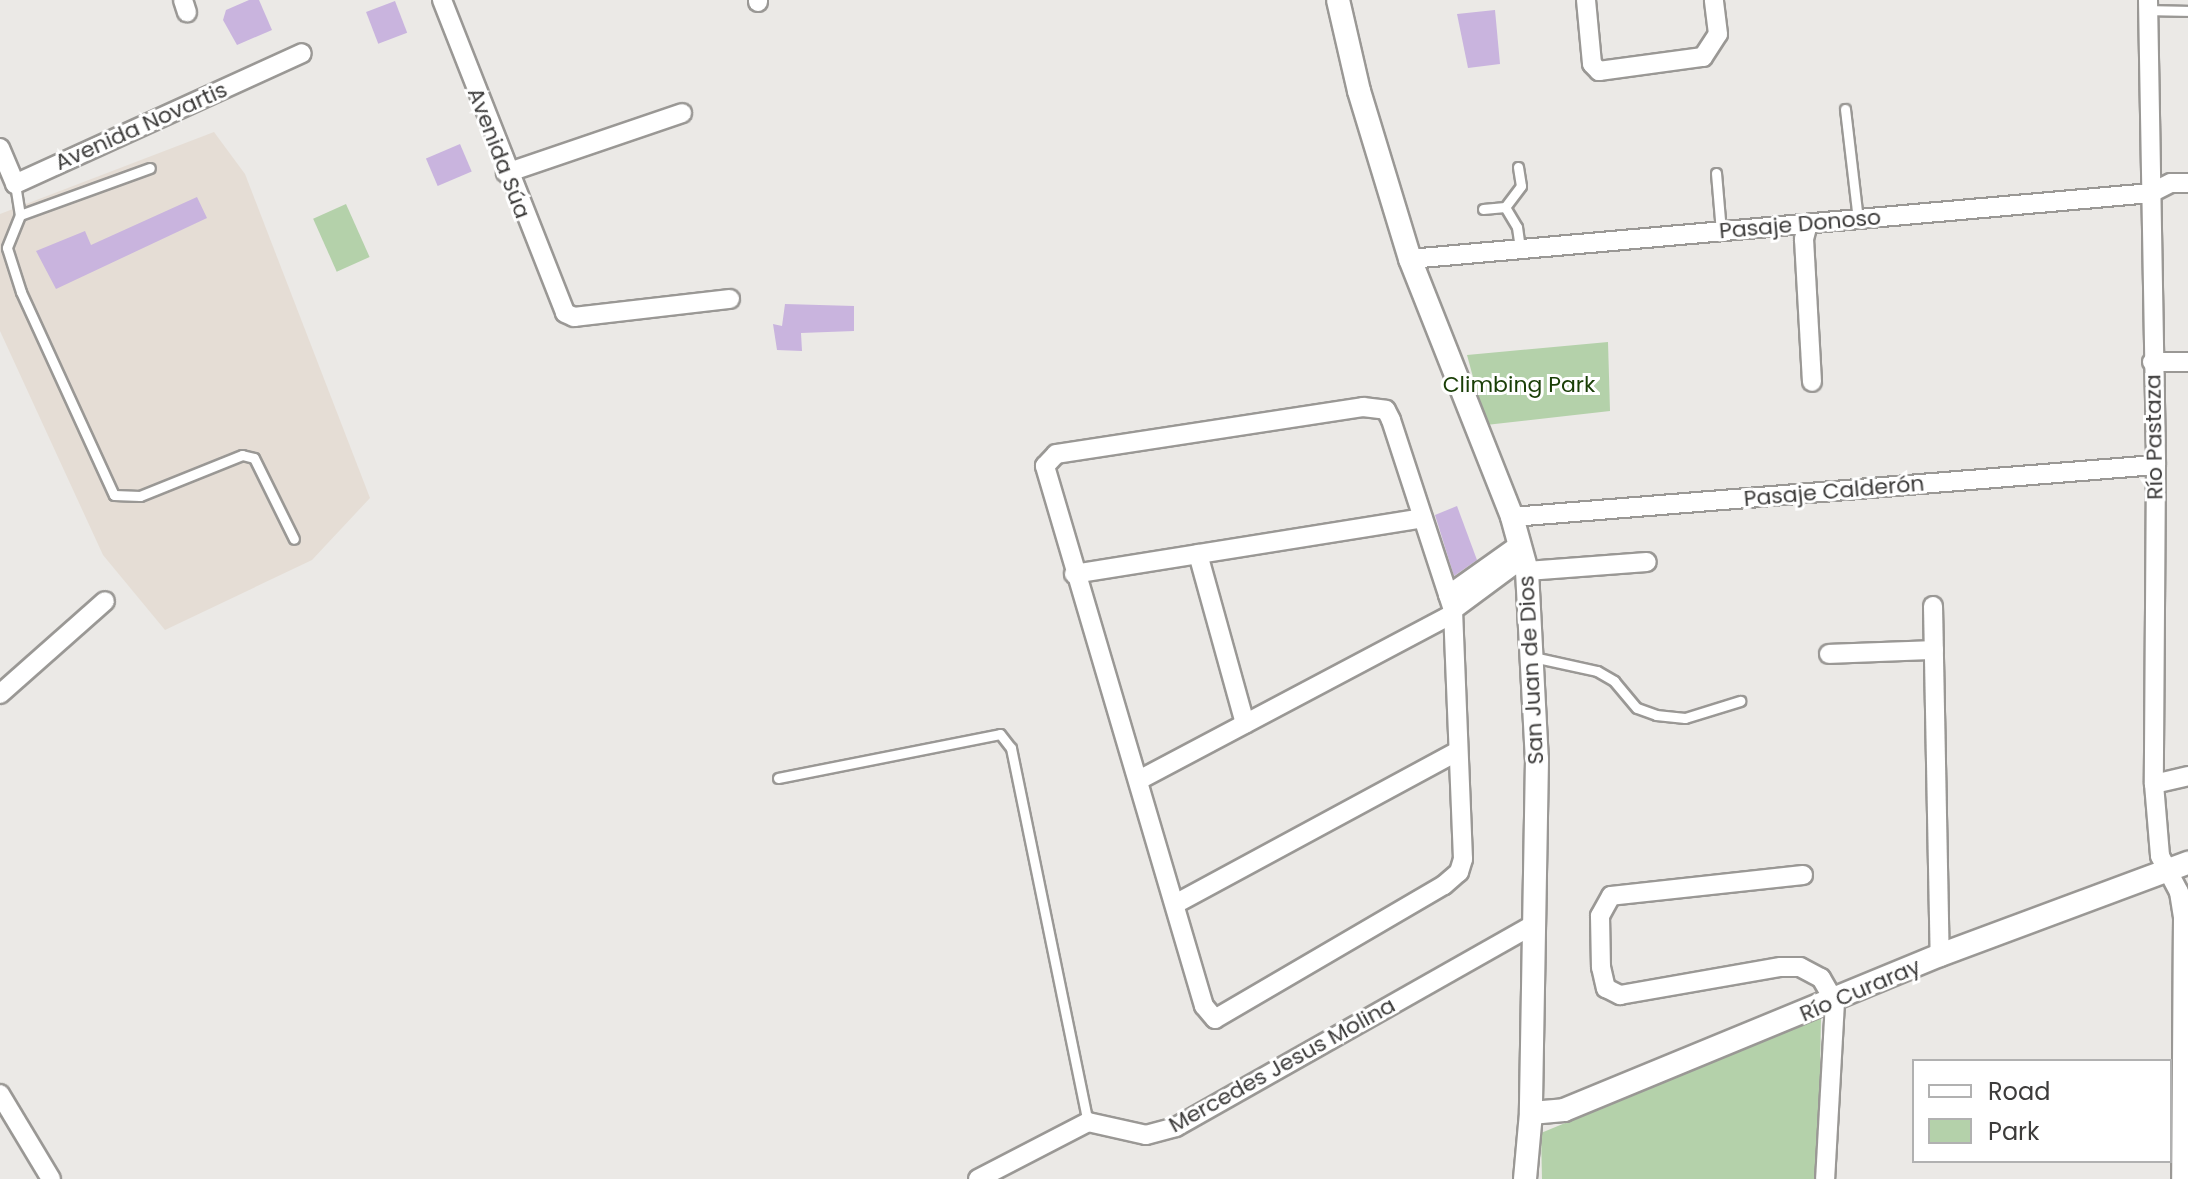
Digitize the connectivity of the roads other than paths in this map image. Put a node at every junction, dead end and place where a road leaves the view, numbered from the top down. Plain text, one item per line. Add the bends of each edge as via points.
1 (442, 0) edge
2 (1338, 0) edge
3 (1586, 0) edge
4 (1714, 0) edge
5 (2148, 5) edge
6 (2188, 11) edge
7 (302, 53) dead end
8 (1845, 109) dead end
9 (682, 113) dead end
10 (0, 148) edge
11 (1518, 167) dead end
12 (150, 168) dead end
13 (506, 173) junction
14 (1716, 173) dead end
15 (2188, 183) edge
16 (15, 184) junction
17 (2151, 193) junction
18 (1505, 207) junction
19 (1483, 209) dead end
20 (20, 215) junction
21 (1858, 220) junction
22 (1808, 224) junction
23 (1721, 231) junction
24 (1520, 248) junction
25 (1410, 259) junction
26 (730, 299) dead end
27 (2152, 362) junction
28 (2188, 362) edge
29 (1812, 382) dead end
30 (2156, 465) junction
31 (1512, 517) junction
32 (1423, 518) junction
33 (294, 539) dead end
34 (1198, 554) junction
35 (1523, 558) junction
36 (1647, 562) dead end
37 (1074, 574) junction
38 (105, 601) dead end
39 (1933, 606) dead end
40 (1451, 607) junction
41 (1934, 650) junction
42 (1829, 654) dead end
43 (1533, 657) junction
44 (0, 694) edge
45 (1740, 701) dead end
46 (1245, 724) junction
47 (1456, 752) junction
48 (2188, 776) edge
49 (778, 778) dead end
50 (1139, 780) junction
51 (2154, 784) junction
52 (2179, 867) edge
53 (1803, 875) dead end
54 (1177, 903) junction
55 (1535, 924) junction
56 (1940, 955) junction
57 (2186, 995) edge
58 (1835, 1002) junction
59 (0, 1094) edge
60 (1531, 1113) junction
61 (1088, 1122) junction
62 (51, 1179) edge
63 (978, 1179) edge
64 (1525, 1179) edge
65 (1825, 1179) edge
66 (2181, 1179) edge

1 - 13 street, Avenida Súa
2 - 25 street, San Juan de Dios via 1359,91
3 - 4 street via 1592,64 1599,71 1703,57 1718,34
5 - 6 lane
5 - 17 street, Río Pastaza
7 - 16 street, Avenida Novartis
8 - 21 lane
9 - 13 street
10 - 16 street
11 - 18 lane via 1521,186
12 - 20 lane
13 - 26 street, Avenida Súa via 558,305 574,317
14 - 23 lane
15 - 17 street, Pasaje Donoso via 2171,183
16 - 20 lane
17 - 21 street, Pasaje Donoso
17 - 27 street, Río Pastaza
18 - 19 lane
18 - 24 lane via 1517,227
20 - 33 lane via 7,248 21,292 114,495 140,496 242,455 254,458
21 - 22 street, Pasaje Donoso
22 - 23 street, Pasaje Donoso
22 - 29 street via 1804,239
23 - 24 street, Pasaje Donoso
24 - 25 street, Pasaje Donoso
25 - 31 street, San Juan de Dios
27 - 28 street
27 - 30 street, Río Pastaza
30 - 31 street, Pasaje Calderón
30 - 51 street, Río Pastaza
31 - 35 street, San Juan de Dios
32 - 34 street
32 - 37 street via 1391,420 1379,407 1056,454 1045,466
32 - 40 street
34 - 37 street
34 - 46 street
35 - 36 street
35 - 40 street
35 - 43 street, San Juan de Dios
37 - 50 street
38 - 44 street
39 - 41 street
40 - 46 street
40 - 47 street
41 - 42 street
41 - 56 street
43 - 45 lane via 1597,671 1614,681 1637,708 1656,715 1685,718
43 - 55 street, San Juan de Dios
46 - 50 street
47 - 54 street
47 - 54 street via 1463,859 1459,872 1231,1014 1215,1019 1204,1006
48 - 51 street
49 - 61 lane via 1000,734 1011,748
50 - 54 street
51 - 52 street, Río Pastaza via 2160,856
52 - 56 street, Río Curaray
52 - 57 street, Río Pastaza
53 - 58 street via 1611,896 1600,916 1603,982 1612,993 1635,995 1747,971 1800,967 1821,978
55 - 60 street, San Juan de Dios
55 - 61 street, Mercedes Jesus Molina via 1176,1127 1146,1135
56 - 58 street, Río Curaray
57 - 66 street, Río Pastaza
58 - 60 street, Río Curaray via 1564,1110
58 - 65 street
59 - 62 street
60 - 64 street, San Juan de Dios
61 - 63 street

